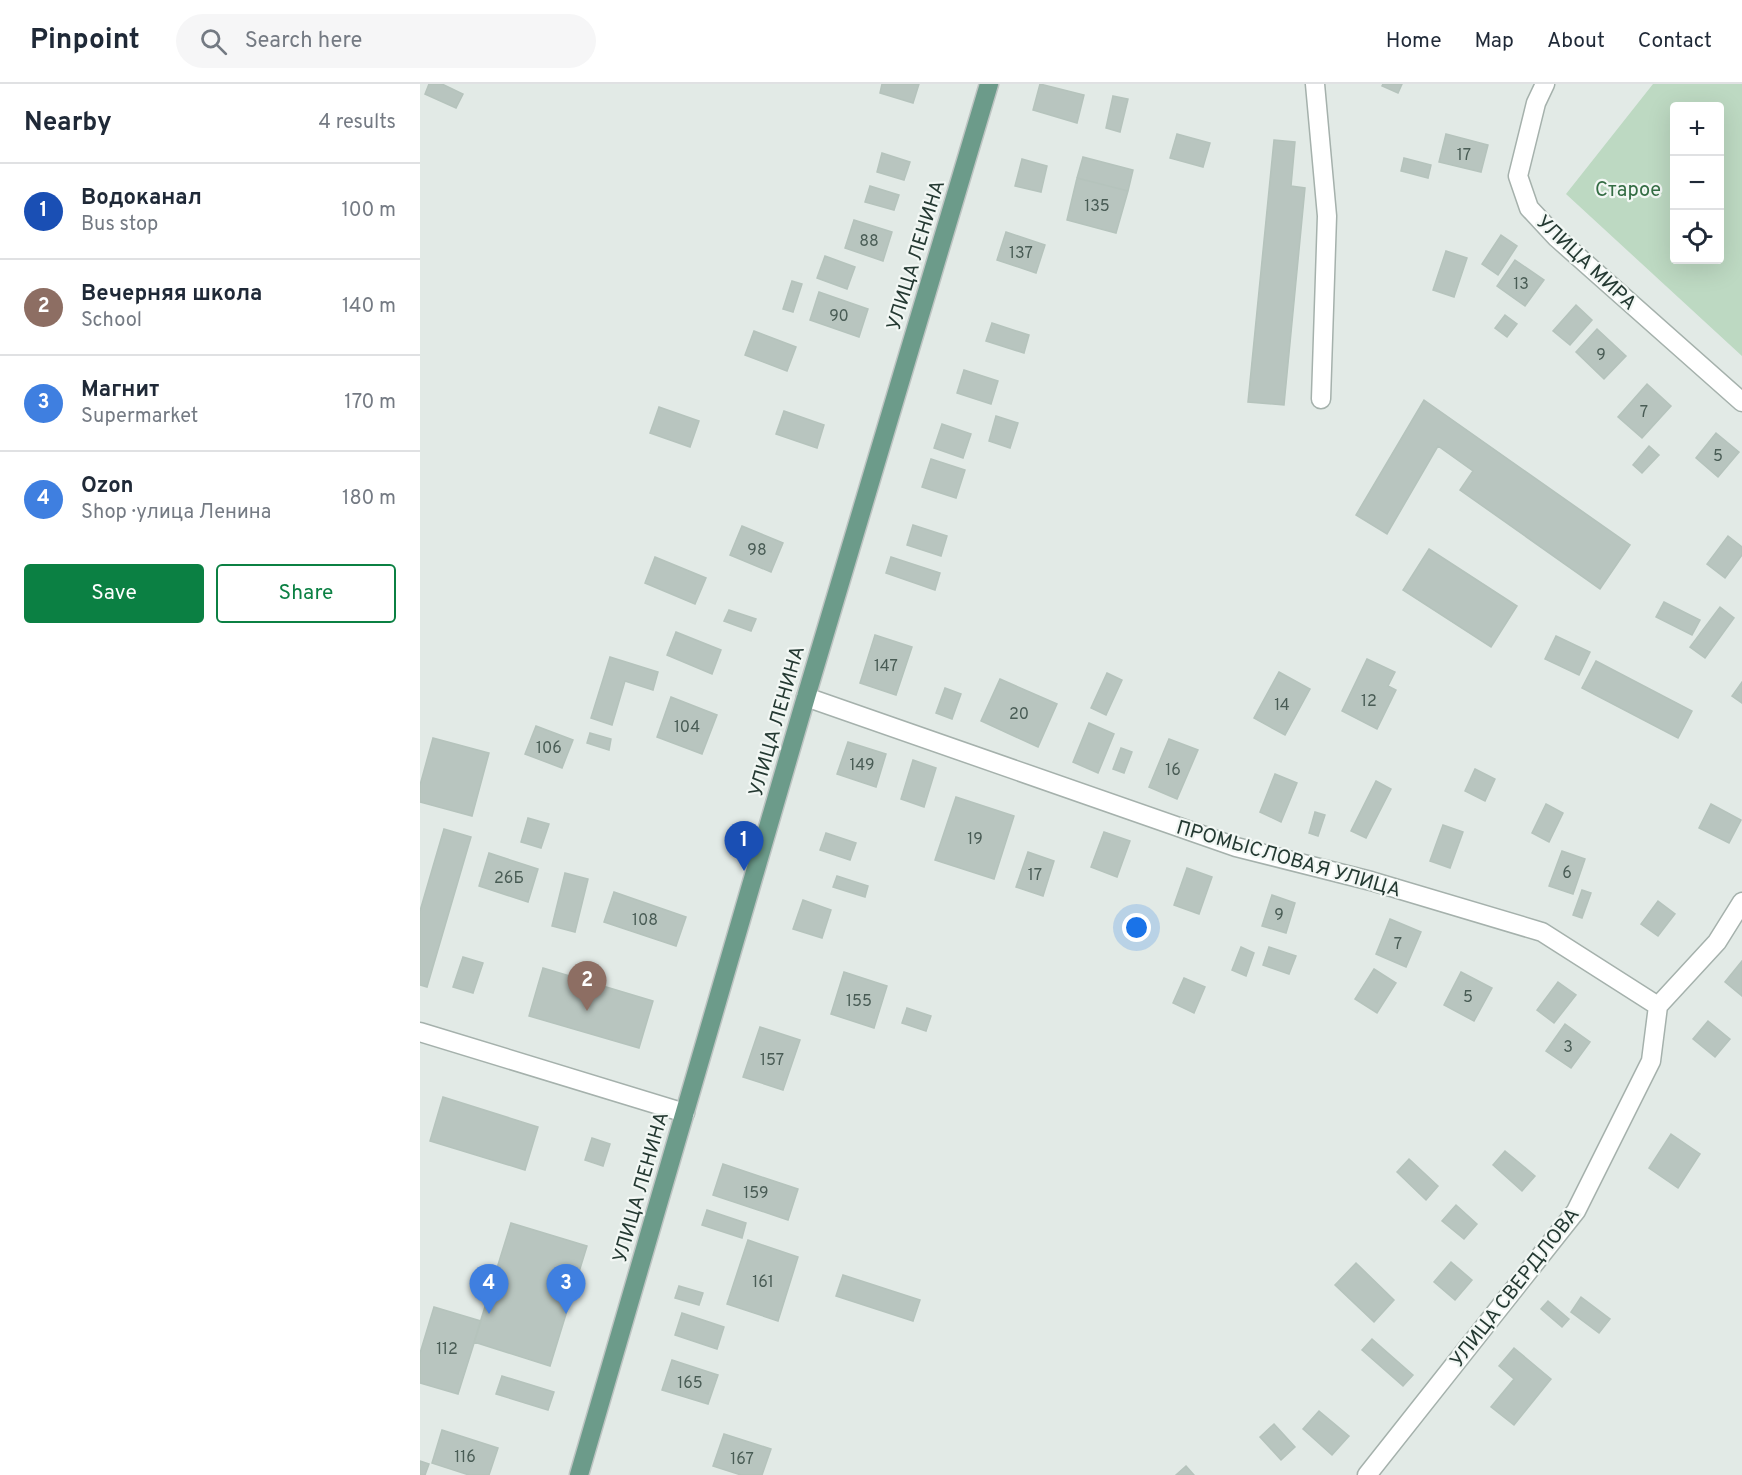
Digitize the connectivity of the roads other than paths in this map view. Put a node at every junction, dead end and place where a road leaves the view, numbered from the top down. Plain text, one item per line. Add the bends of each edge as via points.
1 (990, 84) edge
2 (1315, 84) edge
3 (1545, 84) edge
4 (1321, 399) dead end
5 (1742, 402) edge
6 (806, 697) junction
7 (1742, 902) edge
8 (1658, 1006) junction
9 (420, 1032) edge
10 (685, 1113) junction
11 (579, 1475) edge
12 (1367, 1475) edge

1 - 6 main road, УЛИЦА ЛЕНИНА
2 - 4 street via 1327,216
3 - 5 street, УЛИЦА МИРА via 1536,103 1518,176 1529,208 1557,238
6 - 8 street, ПРОМЫСЛОВАЯ УЛИЦА via 1236,847 1371,881 1542,932
6 - 10 main road, УЛИЦА ЛЕНИНА
7 - 8 street via 1717,942
8 - 12 street, УЛИЦА СВЕРДЛОВА via 1651,1061 1576,1211
9 - 10 street
10 - 11 main road, УЛИЦА ЛЕНИНА

